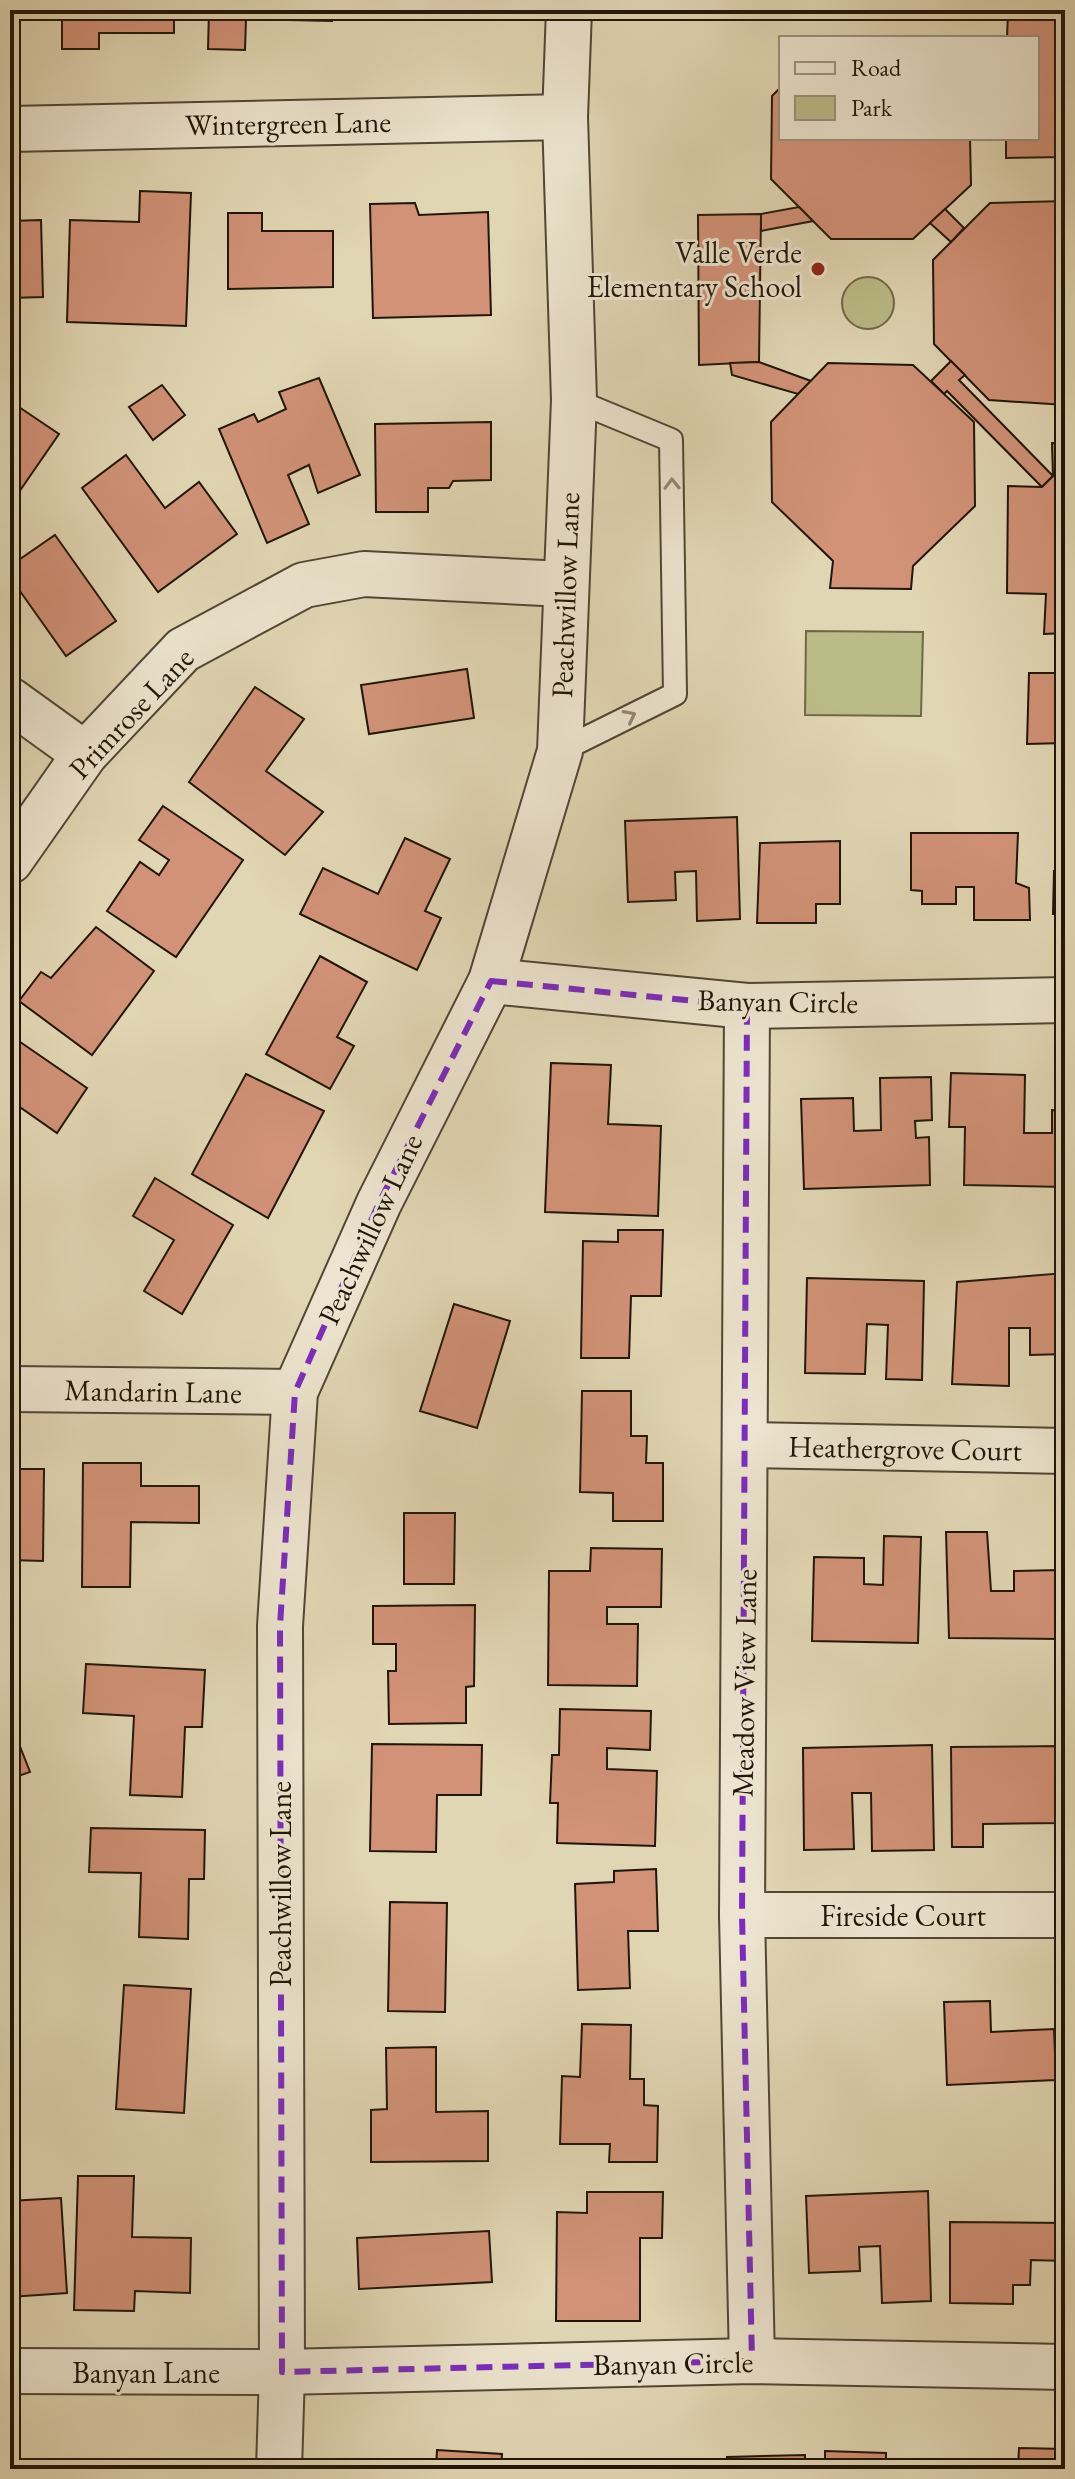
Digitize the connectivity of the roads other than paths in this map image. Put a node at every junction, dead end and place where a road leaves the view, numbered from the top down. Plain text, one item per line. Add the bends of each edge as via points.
1 (569, 10) edge
2 (565, 117) junction
3 (10, 129) edge
4 (574, 400) junction
5 (564, 584) junction
6 (10, 700) edge
7 (560, 751) junction
8 (85, 754) junction
9 (10, 861) edge
10 (491, 981) junction
11 (1065, 1000) edge
12 (747, 1006) junction
13 (10, 1389) edge
14 (295, 1392) junction
15 (746, 1445) junction
16 (1065, 1451) edge
17 (742, 1915) junction
18 (1065, 1915) edge
19 (752, 2361) junction
20 (1065, 2367) edge
21 (10, 2371) edge
22 (282, 2372) junction
23 (279, 2469) edge

1 - 2 street, Peachwillow Lane
2 - 3 street, Wintergreen Lane
2 - 4 street, Peachwillow Lane
4 - 5 street, Peachwillow Lane
7 -> 4 lane via 675,694 671,440
5 - 7 street, Peachwillow Lane
5 - 8 street, Primrose Lane via 364,574 304,585 183,650
6 - 8 street
7 - 10 street, Peachwillow Lane
8 - 9 street, Primrose Lane
10 - 12 street, Banyan Circle
10 - 14 street, Peachwillow Lane via 379,1203
11 - 12 street, Banyan Circle
12 - 15 street, Meadow View Lane
13 - 14 street, Mandarin Lane
14 - 22 street, Peachwillow Lane via 280,1626
15 - 16 street, Heathergrove Court
15 - 17 street, Meadow View Lane
17 - 18 street, Fireside Court
17 - 19 street, Meadow View Lane
19 - 20 street, Banyan Circle
19 - 22 street, Banyan Circle
21 - 22 street, Banyan Lane
22 - 23 street, Peachwillow Lane

